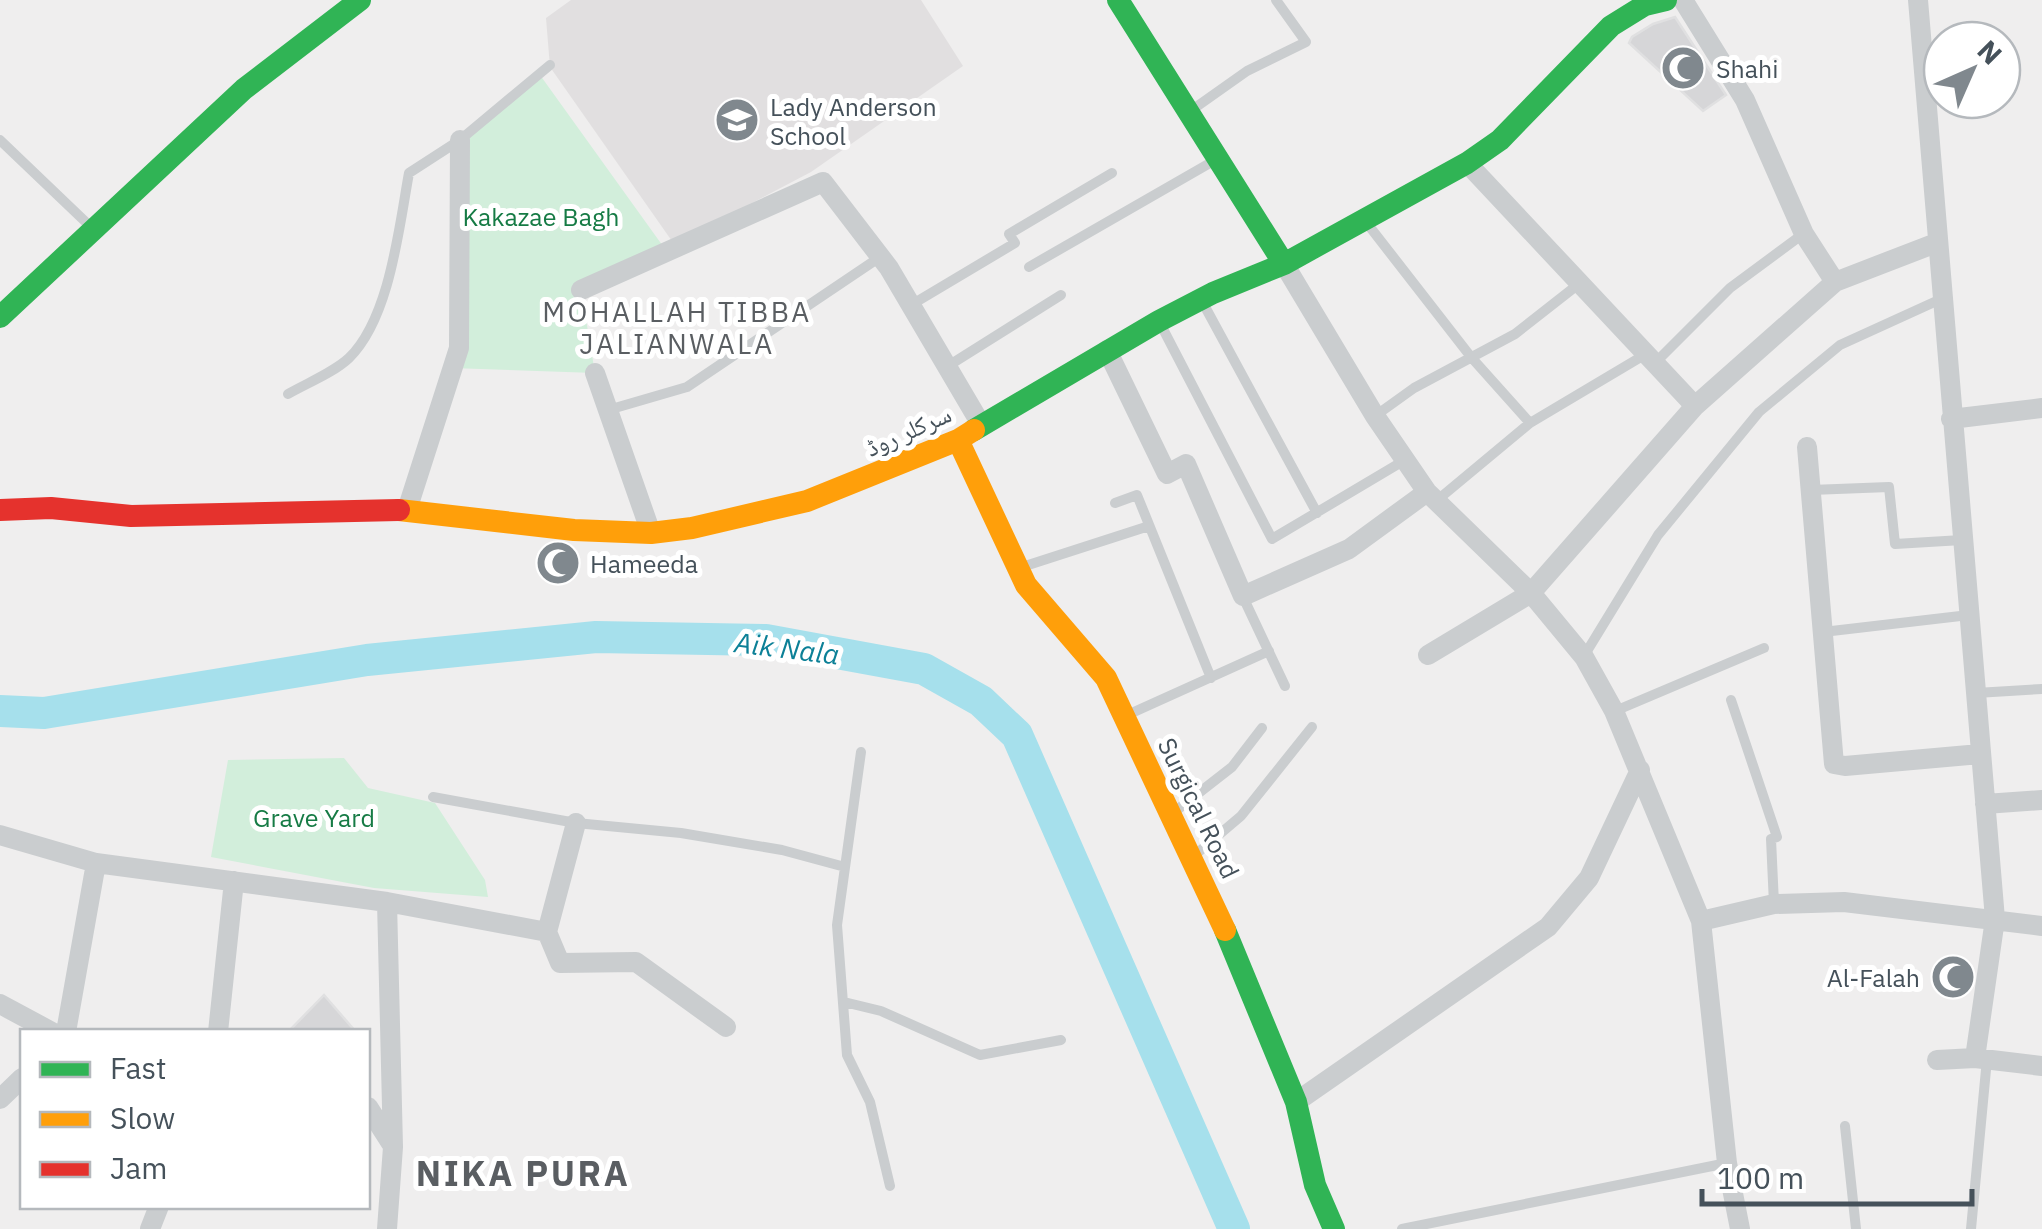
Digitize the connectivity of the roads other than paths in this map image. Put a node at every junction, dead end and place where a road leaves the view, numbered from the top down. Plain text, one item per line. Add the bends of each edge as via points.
1 (360, 0) edge
2 (1118, 0) edge
3 (1276, 0) edge
4 (1683, 0) edge
5 (1918, 0) edge
6 (1651, 2) edge
7 (550, 65) dead end
8 (1188, 112) junction
9 (0, 140) edge
10 (460, 140) junction
11 (1218, 158) junction
12 (1467, 163) junction
13 (1112, 173) dead end
14 (1364, 220) junction
15 (92, 228) junction
16 (1804, 234) junction
17 (1936, 244) junction
18 (880, 257) junction
19 (1284, 264) junction
20 (1029, 266) dead end
21 (1581, 282) junction
22 (1835, 282) junction
23 (581, 290) dead end
24 (1061, 295) dead end
25 (1201, 299) junction
26 (1941, 299) junction
27 (911, 305) junction
28 (0, 316) edge
29 (1159, 321) junction
30 (1107, 350) junction
31 (1471, 357) junction
32 (1651, 358) junction
33 (947, 366) junction
34 (595, 374) dead end
35 (288, 394) dead end
36 (1695, 406) junction
37 (2042, 408) edge
38 (608, 410) junction
39 (1375, 416) junction
40 (1952, 419) junction
41 (1530, 423) junction
42 (982, 426) junction
43 (958, 440) junction
44 (1807, 447) dead end
45 (1405, 460) junction
46 (1811, 490) junction
47 (0, 495) edge
48 (1431, 497) junction
49 (1114, 503) dead end
50 (52, 508) junction
51 (0, 510) edge
52 (408, 510) junction
53 (1318, 513) junction
54 (1149, 526) junction
55 (652, 533) junction
56 (1962, 540) junction
57 (1018, 568) junction
58 (1530, 593) junction
59 (1243, 596) junction
60 (1968, 616) junction
61 (1822, 632) junction
62 (1764, 648) dead end
63 (1269, 651) junction
64 (1428, 655) dead end
65 (1584, 657) junction
66 (1211, 678) junction
67 (1285, 686) dead end
68 (2042, 689) edge
69 (1975, 693) junction
70 (1732, 700) dead end
71 (1614, 711) junction
72 (1124, 716) junction
73 (1312, 727) dead end
74 (1262, 728) dead end
75 (862, 752) dead end
76 (1980, 754) junction
77 (1640, 770) junction
78 (433, 797) dead end
79 (2042, 800) edge
80 (1985, 804) junction
81 (1171, 814) junction
82 (576, 823) junction
83 (0, 835) edge
84 (1192, 857) junction
85 (96, 863) junction
86 (845, 867) junction
87 (234, 881) junction
88 (387, 902) junction
89 (1774, 904) junction
90 (1995, 919) junction
91 (1701, 921) junction
92 (2042, 926) edge
93 (547, 932) junction
94 (844, 1002) junction
95 (0, 1004) edge
96 (726, 1028) dead end
97 (46, 1029) edge
98 (67, 1029) edge
99 (218, 1029) edge
100 (1061, 1040) dead end
101 (1981, 1059) junction
102 (1937, 1060) dead end
103 (2042, 1066) edge
104 (20, 1080) edge
105 (0, 1099) edge
106 (1296, 1102) junction
107 (370, 1110) edge
108 (1845, 1126) dead end
109 (393, 1147) junction
110 (1727, 1163) junction
111 (890, 1186) dead end
112 (387, 1229) edge
113 (1334, 1229) edge
114 (1402, 1229) edge
115 (1740, 1229) edge
116 (1856, 1229) edge
117 (1971, 1229) edge

1 - 15 main road via 244,89
2 - 8 main road
3 - 8 lane via 1306,42 1247,71
4 - 16 street via 1745,100
5 - 17 street
6 - 12 main road, سرکلر روڈ via 1611,26 1500,140
7 - 10 lane
8 - 11 main road
9 - 15 lane
10 - 35 lane via 408,173 394,256 372,323 348,358
10 - 52 street via 459,348
11 - 19 main road
11 - 20 lane
12 - 14 main road, سرکلر روڈ
12 - 21 street
13 - 27 lane via 1010,234 1014,243
14 - 19 main road, سرکلر روڈ
14 - 31 lane
15 - 28 main road
16 - 22 street
16 - 32 lane
17 - 22 street
17 - 26 street
18 - 23 street via 823,182
18 - 27 street
18 - 38 lane via 686,387
19 - 25 main road, سرکلر روڈ
19 - 39 street
21 - 31 lane via 1515,334
21 - 32 street
22 - 36 street
24 - 33 lane
25 - 29 main road, سرکلر روڈ
25 - 53 lane
26 - 40 street
26 - 65 lane via 1840,345 1759,412 1658,535
27 - 33 street
29 - 30 main road, سرکلر روڈ
29 - 53 lane via 1272,540
30 - 42 main road, سرکلر روڈ
30 - 59 street via 1167,474 1186,464
31 - 39 lane
31 - 41 lane
32 - 36 street
32 - 41 lane
33 - 42 street
34 - 38 street
36 - 58 street
37 - 40 street
38 - 55 street
39 - 45 street
40 - 56 street
41 - 48 lane
42 - 43 main road, سرکلر روڈ
43 - 55 main road, سرکلر روڈ via 808,501
43 - 57 main road, Surgical Road
44 - 46 street
45 - 48 street
45 - 53 lane
46 - 56 lane via 1889,487 1894,544
46 - 61 street
47 - 50 main road
48 - 58 street
48 - 59 street via 1349,548
49 - 54 lane via 1137,495
50 - 51 main road
50 - 52 main road, سرکلر روڈ via 131,516
52 - 55 main road, سرکلر روڈ
54 - 57 lane
54 - 66 lane
56 - 60 street
57 - 72 main road, Surgical Road via 1106,678
58 - 64 street
58 - 65 street
59 - 63 lane
60 - 61 lane
60 - 69 street
61 - 76 street via 1834,764
62 - 71 lane
63 - 66 lane
63 - 67 lane
65 - 71 street
66 - 72 lane
68 - 69 lane
69 - 76 street
70 - 89 lane via 1778,837 1772,839
71 - 77 street
72 - 81 main road, Surgical Road
73 - 84 lane via 1240,816
74 - 81 lane via 1232,767
75 - 86 lane
76 - 80 street
77 - 91 street
77 - 106 street via 1589,878 1548,927
78 - 82 lane
79 - 80 street
80 - 90 street
81 - 84 main road, Surgical Road
82 - 86 lane via 681,833
82 - 93 street
83 - 85 street
84 - 106 main road, Surgical Road
85 - 87 street
85 - 98 street
86 - 94 lane via 837,925
87 - 88 street
87 - 99 street
88 - 93 street
88 - 109 street
89 - 90 street via 1844,902
89 - 91 street
90 - 92 street
90 - 101 street
91 - 110 street
93 - 96 street via 560,963 636,962
94 - 100 lane via 980,1055
94 - 111 lane via 847,1055 870,1102
95 - 97 street
101 - 102 street
101 - 103 street
101 - 117 lane
104 - 105 street
106 - 113 main road, Surgical Road
107 - 109 street
108 - 116 lane
109 - 112 street
110 - 114 lane
110 - 115 street

